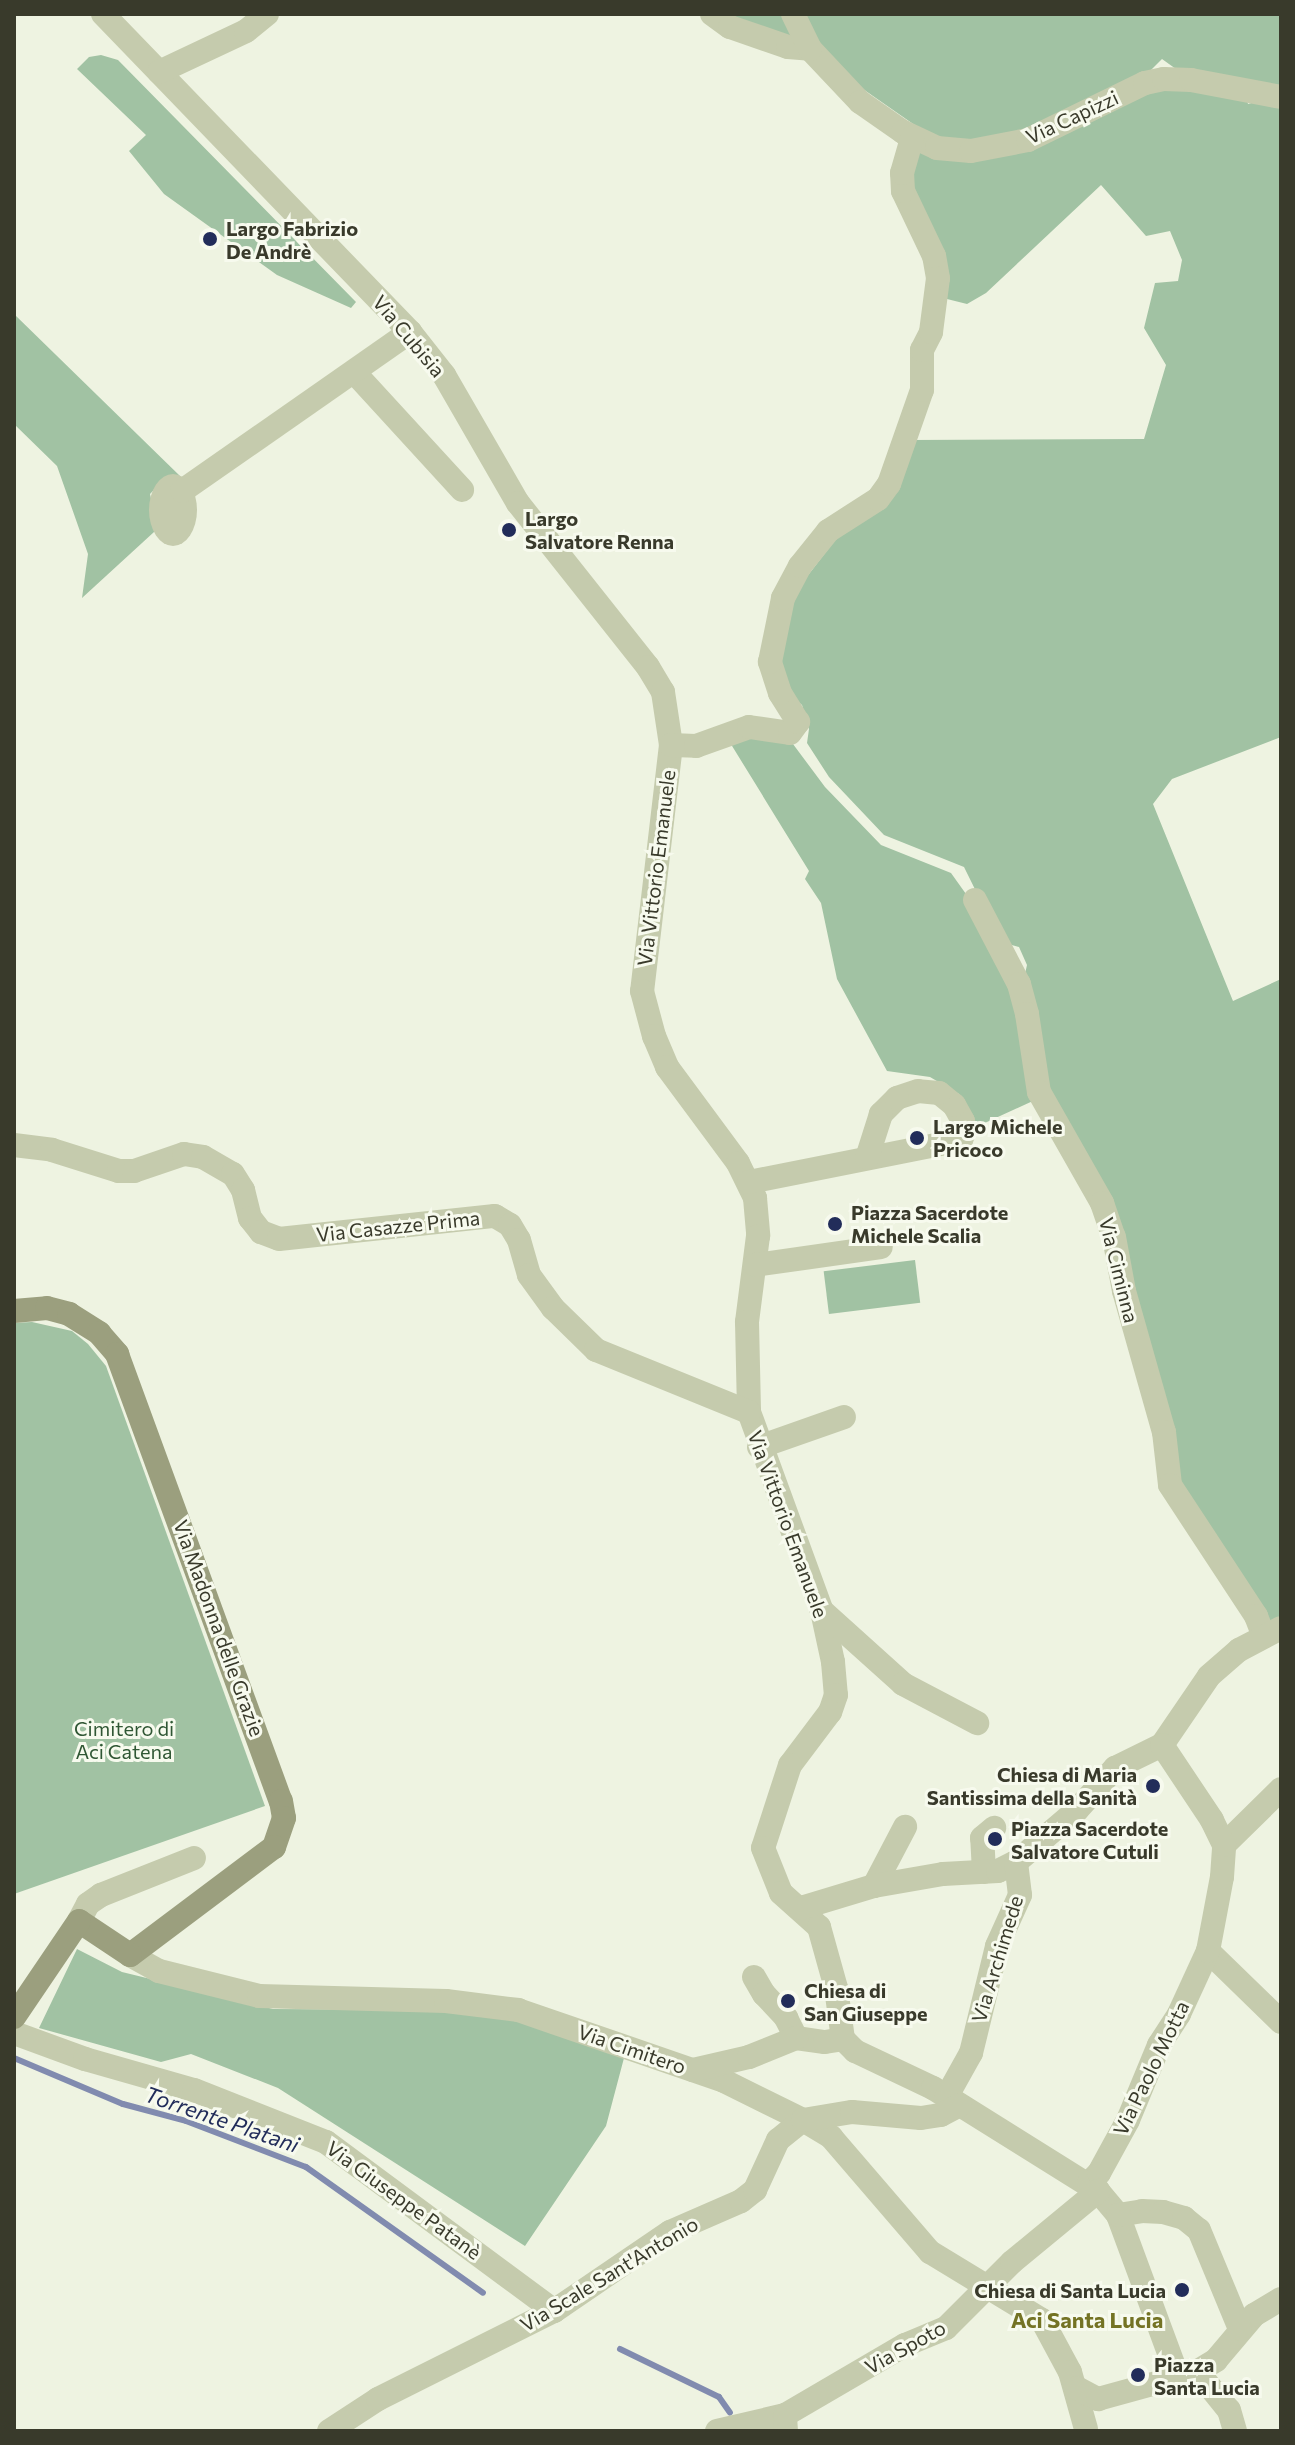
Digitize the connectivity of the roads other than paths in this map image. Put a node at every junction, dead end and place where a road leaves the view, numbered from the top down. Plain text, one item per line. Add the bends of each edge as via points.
1 (103, 14) edge
2 (267, 14) edge
3 (712, 14) edge
4 (793, 14) edge
5 (810, 49) junction
6 (159, 72) junction
7 (1281, 97) edge
8 (912, 137) junction
9 (410, 332) junction
10 (354, 372) junction
11 (462, 490) dead end
12 (182, 491) dead end
13 (671, 745) junction
14 (975, 900) dead end
15 (14, 1145) edge
16 (867, 1158) dead end
17 (749, 1182) junction
18 (881, 1247) dead end
19 (755, 1265) junction
20 (14, 1311) edge
21 (749, 1412) junction
22 (844, 1417) dead end
23 (759, 1447) junction
24 (822, 1611) junction
25 (1272, 1632) edge
26 (977, 1723) dead end
27 (1162, 1745) junction
28 (1281, 1789) edge
29 (905, 1827) dead end
30 (994, 1828) dead end
31 (1224, 1845) junction
32 (194, 1858) dead end
33 (1016, 1862) junction
34 (984, 1872) junction
35 (874, 1886) junction
36 (801, 1908) junction
37 (79, 1921) junction
38 (1208, 1951) junction
39 (130, 1955) junction
40 (754, 1977) dead end
41 (14, 2017) edge
42 (1281, 2022) edge
43 (14, 2033) edge
44 (796, 2038) junction
45 (843, 2039) junction
46 (693, 2070) junction
47 (953, 2100) junction
48 (803, 2120) junction
49 (1094, 2187) junction
50 (1118, 2215) junction
51 (987, 2286) junction
52 (1281, 2299) edge
53 (554, 2311) junction
54 (1234, 2338) junction
55 (1186, 2375) junction
56 (1077, 2388) junction
57 (1123, 2393) junction
58 (1232, 2420) edge
59 (786, 2423) edge
60 (1086, 2430) edge
61 (329, 2431) edge
62 (717, 2431) edge

1 - 6 street, Via Cubisia
2 - 6 street via 246,31
3 - 5 street via 730,27
4 - 5 street, Via Capizzi
5 - 8 street, Via Capizzi via 860,102
6 - 9 street, Via Cubisia
7 - 8 street, Via Capizzi via 1164,79 1145,83 1028,140 971,151 937,148
8 - 13 street via 903,191 918,216 938,278 931,332 922,350 922,390 889,484 878,499 828,531 783,598 770,662 780,693 798,722 790,733 749,727 696,746
9 - 10 street
9 - 13 street, Via Cubisia via 444,375 518,503 648,667 663,692
10 - 11 street
10 - 12 street
13 - 17 street, Via Vittorio Emanuele via 642,991 667,1067
14 - 25 street, Via Ciminna via 1019,984 1039,1092 1102,1203 1114,1237 1164,1432 1170,1485 1256,1616
15 - 21 street, Via Casazze Prima via 52,1150 119,1171 184,1154 203,1157 233,1174 250,1218 261,1232 279,1239 495,1216 510,1225 529,1275 553,1308 596,1350
16 - 17 street
17 - 19 street, Via Vittorio Emanuele via 757,1211
18 - 19 street
19 - 21 street, Via Vittorio Emanuele via 747,1322
20 - 39 street, Via Madonna delle Grazie via 47,1308 69,1314 99,1333 117,1354 283,1809 281,1836 274,1847
21 - 23 street, Via Vittorio Emanuele
22 - 23 street
23 - 24 street, Via Vittorio Emanuele
24 - 26 street via 903,1684
24 - 36 street, Via Vittorio Emanuele via 836,1695 830,1712 790,1765 763,1848 781,1893
25 - 27 street via 1239,1650 1209,1676
27 - 31 street
27 - 33 street via 1115,1768 1077,1810
28 - 31 street
29 - 35 street
30 - 34 street via 982,1838
31 - 38 street, Via Paolo Motta
32 - 37 street via 101,1895 88,1904
33 - 34 street
33 - 47 street, Via Archimede via 1020,1895 997,1946 971,2053
34 - 35 street
35 - 36 street
36 - 45 street, Via Vittorio Emanuele via 819,1927 826,1947
37 - 39 street, Via Cimitero
37 - 41 street
38 - 42 street
38 - 49 street, Via Paolo Motta
39 - 46 street, Via Cimitero via 159,1971 259,1996 487,2004 518,2010
40 - 44 street
43 - 53 street, Via Giuseppe Patanè via 194,2090 326,2142
44 - 45 street
44 - 46 street via 749,2057
45 - 47 street via 855,2051
46 - 48 street, Via Cimitero
47 - 48 street via 941,2115 921,2118 852,2112
47 - 49 street
48 - 51 street, Via Cimitero via 831,2137 930,2252
48 - 53 street, Via Scale Sant'Antonio via 778,2140 755,2190 741,2201 670,2232
49 - 50 street
49 - 51 street, Via Spoto
50 - 54 street via 1163,2212 1184,2218 1199,2230
50 - 55 street
51 - 56 street, Via Cimitero via 1042,2320
51 - 59 street, Via Spoto via 946,2328 905,2345
52 - 54 street via 1254,2315
53 - 61 street, Via Scale Sant'Antonio via 378,2399
54 - 55 street via 1216,2360
54 - 58 street
55 - 57 street
55 - 58 street via 1206,2382
56 - 57 street via 1098,2399
56 - 60 street, Via Cimitero
57 - 60 street
59 - 62 street, Via Spoto

